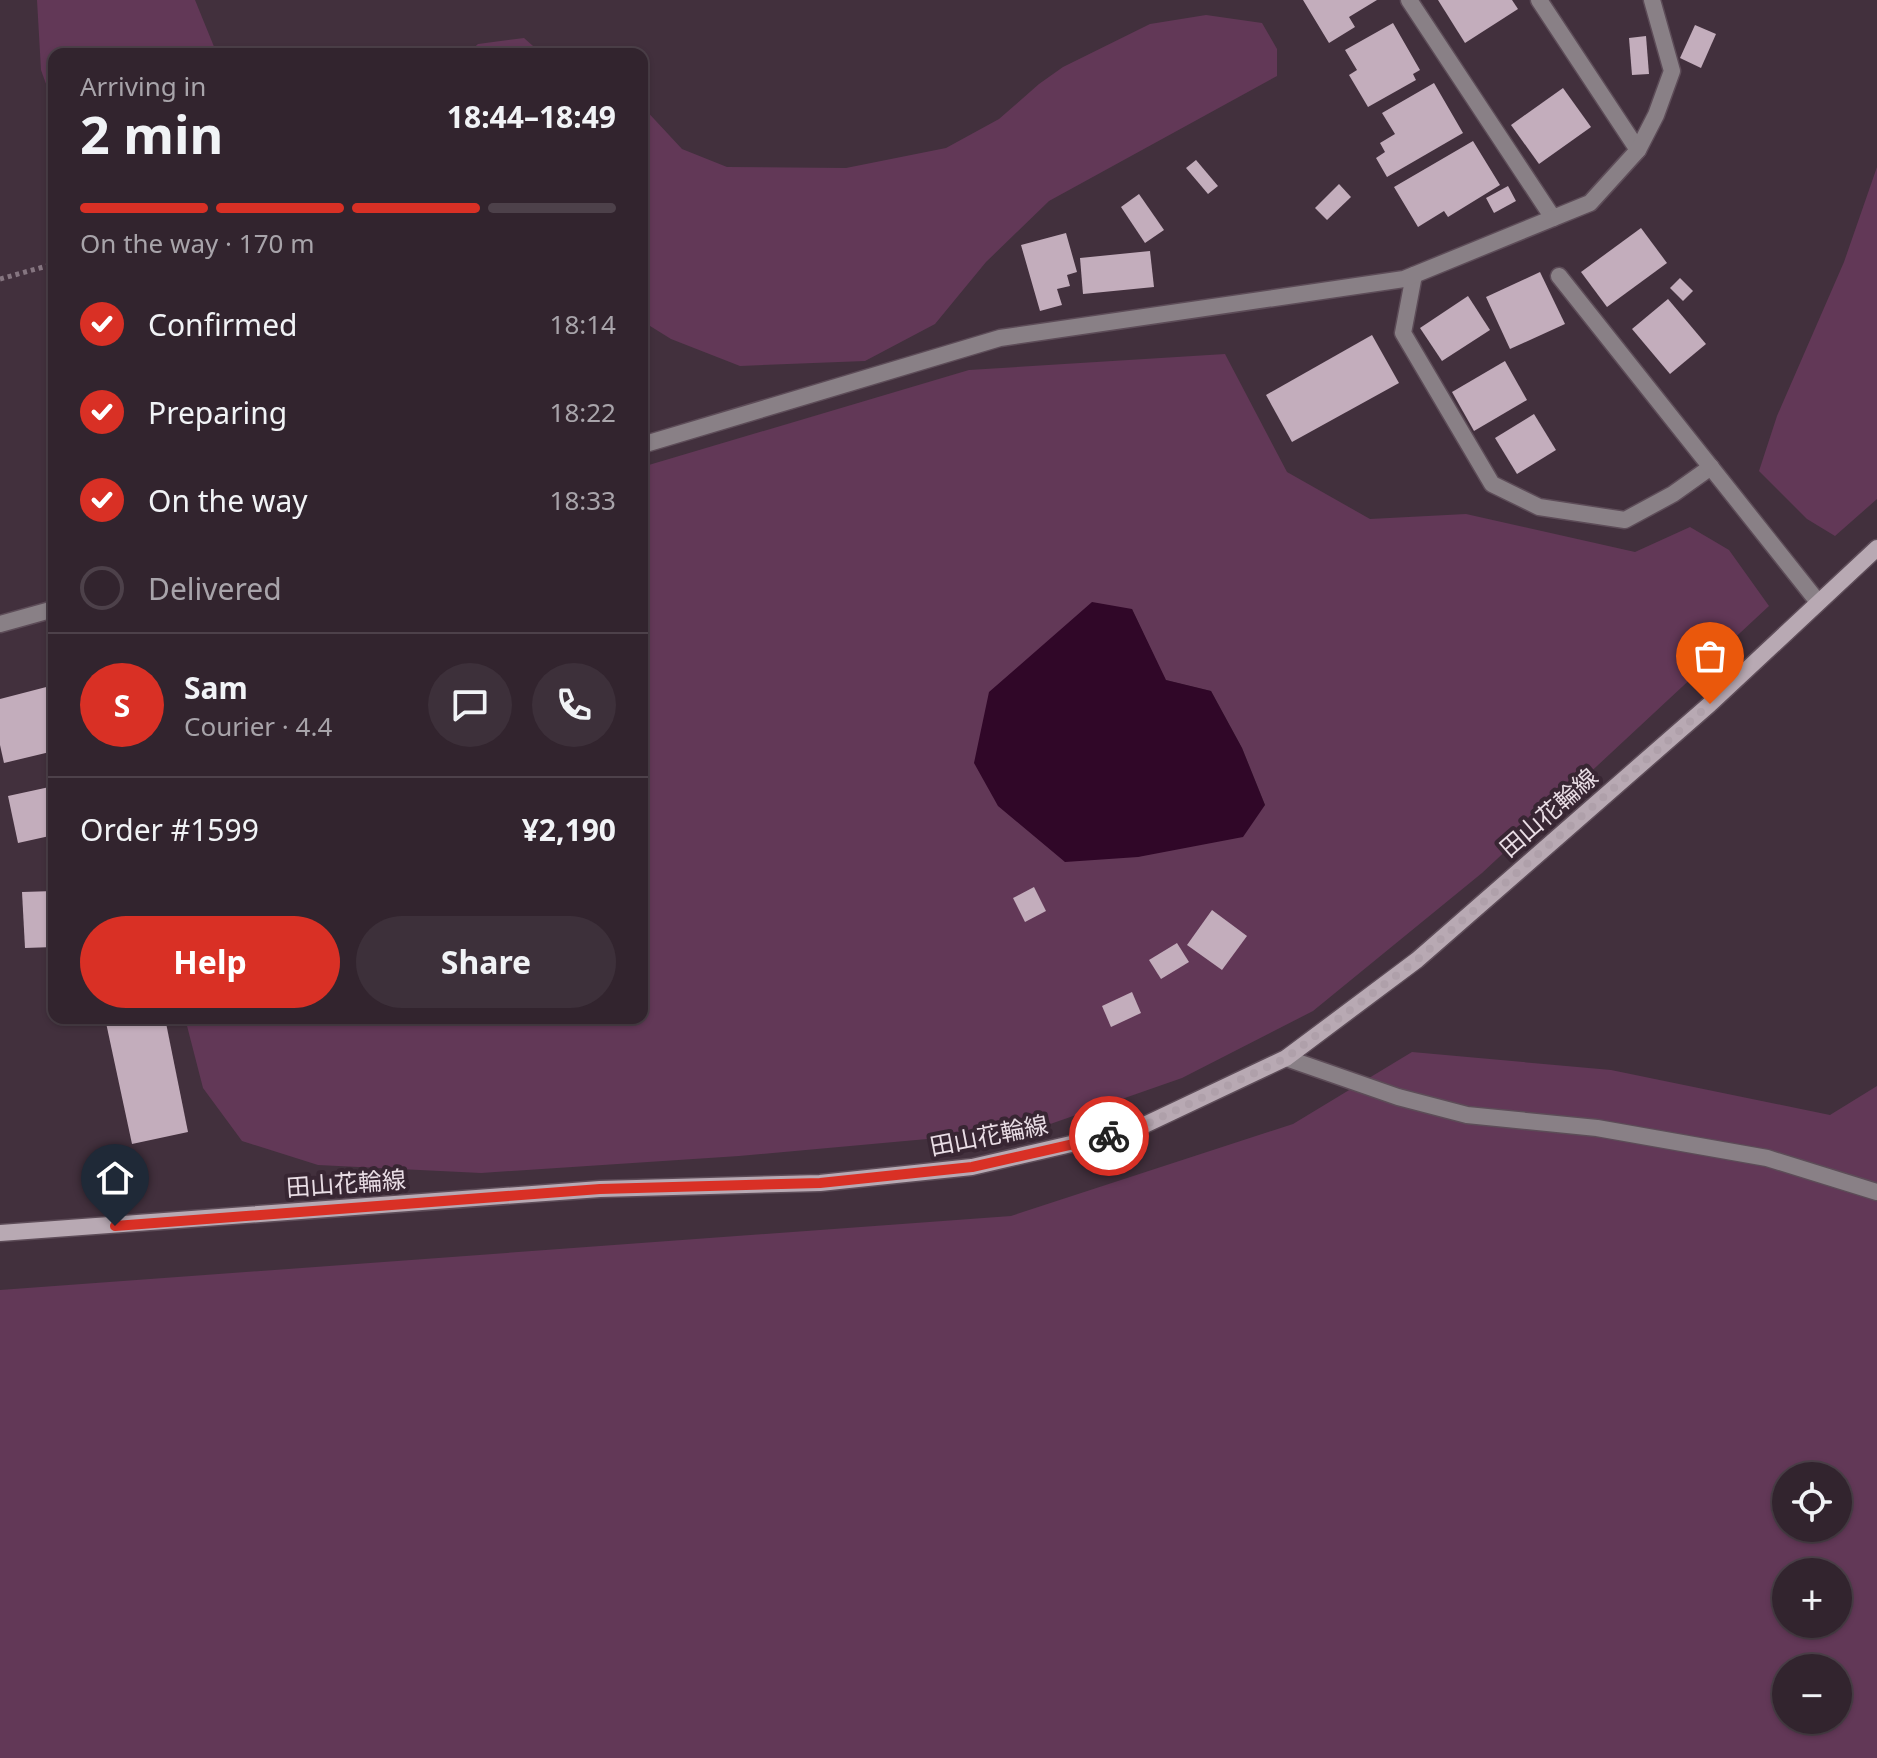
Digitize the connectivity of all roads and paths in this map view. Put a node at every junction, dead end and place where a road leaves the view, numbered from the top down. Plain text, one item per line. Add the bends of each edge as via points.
1 (1409, 0) edge
2 (1539, 0) edge
3 (1652, 0) edge
4 (1638, 150) junction
5 (1553, 218) junction
6 (48, 266) edge
7 (1414, 275) junction
8 (1559, 276) dead end
9 (0, 279) edge
10 (648, 443) edge
11 (1711, 467) junction
12 (1877, 548) edge
13 (1818, 602) junction
14 (48, 611) edge
15 (0, 624) edge
16 (1286, 1058) junction
17 (1877, 1192) edge
18 (0, 1233) edge

1 - 5 street
2 - 4 street
3 - 4 street via 1672,71
4 - 5 street via 1590,203
5 - 7 street
6 - 9 path
7 - 10 street via 1000,338
7 - 11 street via 1403,333 1492,484 1539,507 1625,520
8 - 11 street
11 - 13 street
12 - 13 main road, 田山花輪線
13 - 16 main road, 田山花輪線 via 1710,704 1417,960
14 - 15 street
16 - 17 street via 1467,1115 1597,1128 1767,1158
16 - 18 main road, 田山花輪線 via 1136,1129 972,1167 820,1183 600,1189

